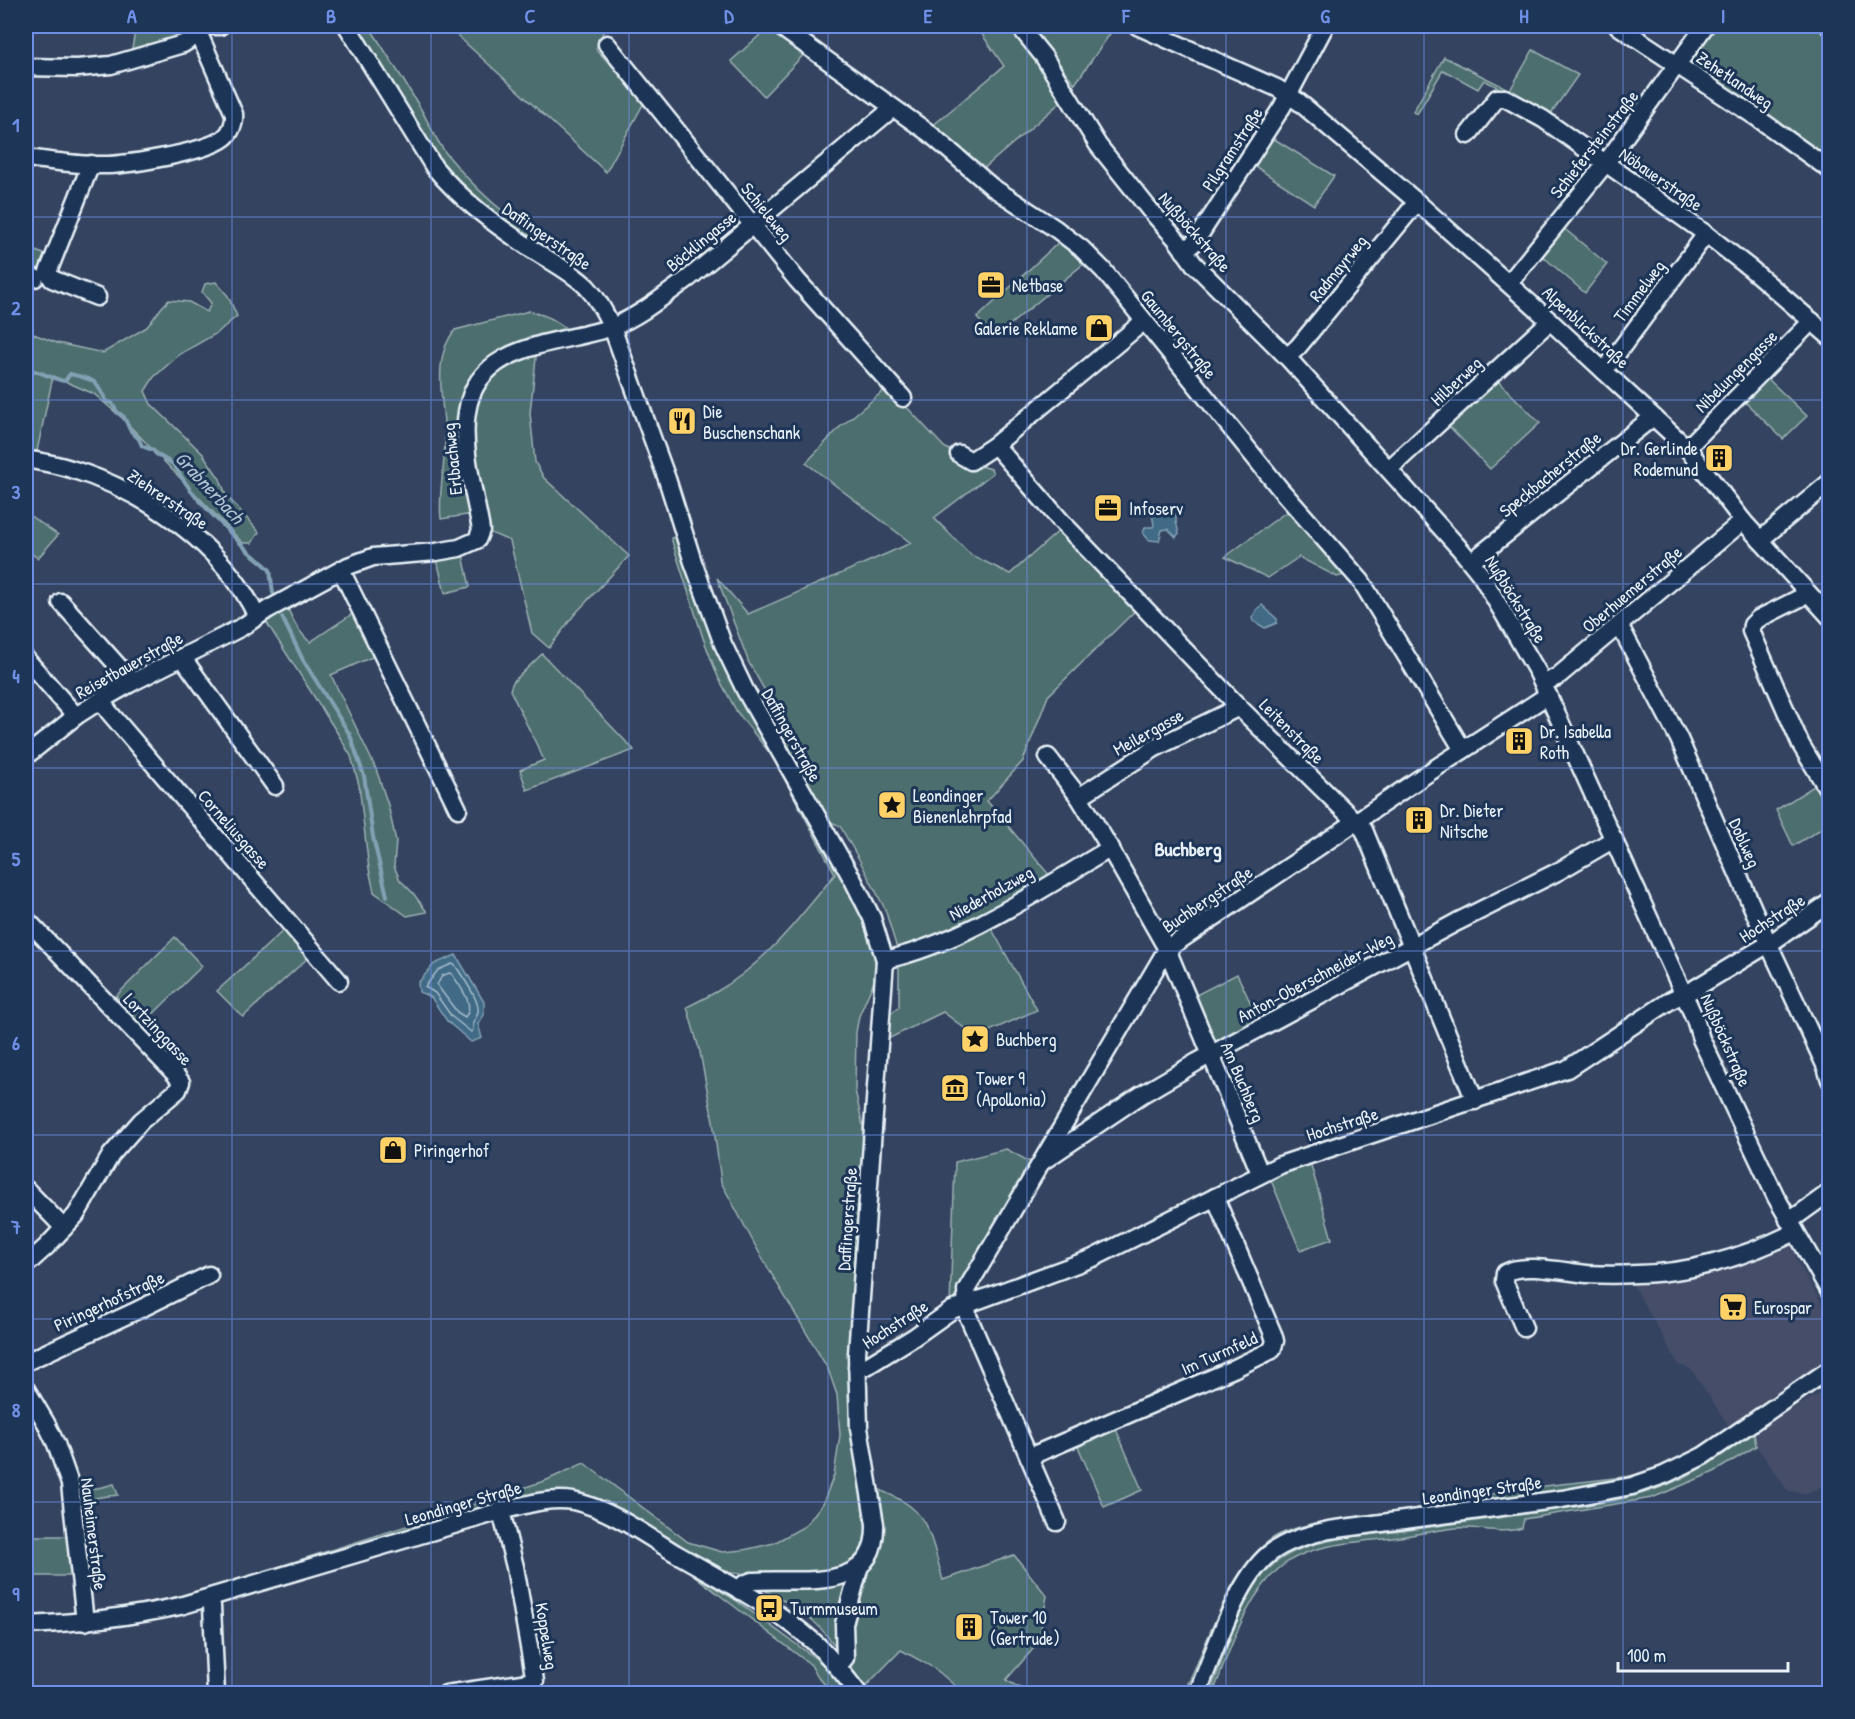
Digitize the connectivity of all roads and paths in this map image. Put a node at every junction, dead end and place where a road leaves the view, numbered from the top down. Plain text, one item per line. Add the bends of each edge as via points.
1 (220, 26) edge
2 (347, 26) edge
3 (779, 26) edge
4 (1018, 26) edge
5 (1137, 26) edge
6 (1325, 26) edge
7 (1618, 26) edge
8 (1705, 26) edge
9 (201, 28) edge
10 (607, 44) dead end
11 (1678, 65) junction
12 (26, 67) edge
13 (1287, 95) junction
14 (893, 108) junction
15 (1468, 135) dead end
16 (26, 158) edge
17 (92, 164) junction
18 (1605, 164) junction
19 (1830, 170) edge
20 (1417, 202) junction
21 (752, 225) junction
22 (1706, 234) junction
23 (1184, 251) junction
24 (1509, 283) junction
25 (97, 297) dead end
26 (1550, 321) junction
27 (1812, 321) junction
28 (1143, 322) junction
29 (612, 327) junction
30 (1830, 337) edge
31 (1287, 357) junction
32 (1604, 371) junction
33 (903, 398) dead end
34 (1653, 417) junction
35 (995, 445) junction
36 (1686, 448) junction
37 (959, 454) dead end
38 (26, 459) edge
39 (1389, 469) junction
40 (1830, 482) edge
41 (1743, 521) junction
42 (1760, 540) junction
43 (1471, 562) junction
44 (341, 570) junction
45 (1807, 592) junction
46 (62, 602) dead end
47 (257, 617) junction
48 (1830, 617) edge
49 (1618, 626) junction
50 (182, 657) junction
51 (26, 659) edge
52 (131, 683) junction
53 (1546, 689) junction
54 (101, 700) junction
55 (1239, 706) junction
56 (76, 716) junction
57 (1463, 750) junction
58 (26, 756) edge
59 (1048, 757) dead end
60 (275, 786) dead end
61 (1830, 793) edge
62 (1079, 797) junction
63 (458, 809) dead end
64 (1356, 822) junction
65 (1614, 839) junction
66 (1111, 848) junction
67 (1830, 902) edge
68 (26, 919) edge
69 (1769, 944) junction
70 (1412, 947) junction
71 (1167, 949) junction
72 (885, 960) junction
73 (339, 981) dead end
74 (1684, 994) junction
75 (1211, 1055) junction
76 (1830, 1080) edge
77 (1474, 1101) junction
78 (1042, 1161) junction
79 (1260, 1173) junction
80 (26, 1189) edge
81 (1830, 1191) edge
82 (1215, 1197) junction
83 (1791, 1226) junction
84 (64, 1228) junction
85 (26, 1265) edge
86 (209, 1275) dead end
87 (1830, 1292) edge
88 (967, 1303) junction
89 (1524, 1328) dead end
90 (26, 1362) edge
91 (857, 1366) junction
92 (1830, 1369) edge
93 (26, 1389) edge
94 (1029, 1457) junction
95 (501, 1511) junction
96 (1057, 1522) dead end
97 (859, 1569) junction
98 (740, 1591) junction
99 (210, 1599) junction
100 (85, 1622) junction
101 (26, 1624) edge
102 (837, 1667) junction
103 (216, 1694) edge
104 (446, 1694) edge
105 (859, 1694) edge
106 (1197, 1694) edge

1 - 9 street
2 - 29 street, Daffingerstraße via 444,180 487,218 579,281 601,305
3 - 14 street, Gaumbergstraße
4 - 23 street, Nußböckstraße via 1044,57 1098,145
5 - 13 street, Alpenblickstraße
6 - 13 street
7 - 11 street, Zehetlandweg
8 - 11 street, Schiefersteinstraße
9 - 12 street via 183,44 111,65
9 - 17 street via 234,114 228,135 208,146 156,159
10 - 21 street, Schieleweg
11 - 18 street, Schiefersteinstraße
11 - 19 street, Zehetlandweg
13 - 20 street, Alpenblickstraße
13 - 23 street, Pilgramstraße via 1195,242
14 - 21 street, Böcklingasse
14 - 28 street, Gaumbergstraße via 992,187 1081,248
15 - 18 street, Nöbauerstraße via 1497,99 1505,98 1543,119
16 - 17 street
17 - 25 street via 48,272 52,279
18 - 22 street, Nöbauerstraße
18 - 24 street, Schiefersteinstraße
20 - 24 street, Alpenblickstraße
20 - 31 street, Radmayrweg
21 - 29 street, Böcklingasse via 689,278
21 - 33 street, Schieleweg
22 - 27 street, Nöbauerstraße
22 - 32 street, Timmelweg
23 - 31 street, Nußböckstraße
24 - 26 street, Alpenblickstraße
26 - 32 street, Alpenblickstraße
26 - 39 street, Hilberweg
27 - 30 street, Nöbauerstraße
27 - 36 street, Nibelungengasse
28 - 35 street
28 - 57 street, Gaumbergstraße via 1361,581
29 - 44 street, Erlbachweg via 517,352 492,367 475,388 466,419 481,530 477,540 451,550 373,557
29 - 72 street, Daffingerstraße via 723,644 750,700 854,880 872,918
31 - 39 street, Nußböckstraße
32 - 34 street, Alpenblickstraße
34 - 36 street, Alpenblickstraße
34 - 43 street, Speckbacherstraße
35 - 37 street via 971,461
35 - 55 street, Leitenstraße via 1061,522
36 - 41 street, Alpenblickstraße
38 - 47 street, Ziehrerstraße via 70,468 102,480 168,517 224,566
39 - 43 street, Nußböckstraße
40 - 42 street
41 - 42 street, Alpenblickstraße
41 - 49 street, Oberhuemerstraße
42 - 45 street, Alpenblickstraße
43 - 53 street, Nußböckstraße
44 - 47 street, Erlbachweg
44 - 63 street
45 - 48 street, Alpenblickstraße
45 - 61 street via 1758,619 1751,631 1801,745
46 - 52 street
47 - 50 street, Reisetbauerstraße
49 - 53 street, Oberhuemerstraße
49 - 69 street, Doblweg via 1679,739
50 - 52 street, Reisetbauerstraße
50 - 60 street
51 - 56 street
52 - 54 street, Reisetbauerstraße
53 - 57 street, Buchbergstraße
53 - 65 street, Nußböckstraße
54 - 56 street, Reisetbauerstraße
54 - 73 street, Corneliusgasse
55 - 62 street, Meilergasse via 1155,748
55 - 64 street, Leitenstraße
56 - 58 street, Reisetbauerstraße
57 - 64 street, Buchbergstraße
59 - 62 street, Am Buchberg
62 - 66 street, Am Buchberg
64 - 70 street, Leitenstraße via 1364,830
64 - 71 street, Buchbergstraße
65 - 70 street, Anton-Oberschneider-Weg
65 - 74 street, Nußböckstraße
66 - 71 street, Am Buchberg
66 - 72 street, Niederholzweg via 963,932
67 - 69 street, Hochstraße
68 - 84 street, Lortzinggasse via 181,1082 178,1090 141,1121 111,1155 80,1209
69 - 74 street, Hochstraße
69 - 76 street, Doblweg
70 - 75 street, Anton-Oberschneider-Weg
70 - 77 street, Leitenstraße
71 - 75 street, Am Buchberg
71 - 78 street, Buchbergstraße
72 - 91 street, Daffingerstraße
74 - 77 street, Hochstraße via 1567,1069
74 - 83 street, Nußböckstraße via 1701,1039
75 - 78 street, Anton-Oberschneider-Weg via 1141,1095
75 - 79 street, Am Buchberg
77 - 79 street, Hochstraße
78 - 88 street, Buchbergstraße via 966,1290
79 - 82 street, Hochstraße
80 - 84 street
81 - 83 street via 1798,1215
82 - 88 street, Hochstraße via 1093,1258
82 - 94 street, Im Turmfeld via 1273,1334 1272,1350
83 - 87 street, Nußböckstraße
83 - 89 street via 1763,1248 1668,1272 1603,1275 1510,1270 1504,1281
84 - 85 street
86 - 90 street, Piringerhofstraße
88 - 91 street, Hochstraße via 867,1366
88 - 94 street via 968,1316
91 - 97 street, Daffingerstraße via 859,1428 875,1531 870,1554
92 - 106 street, Leondinger Straße via 1703,1456 1632,1486 1329,1530 1280,1547 1260,1563 1240,1592
93 - 100 street, Nauheimerstraße via 56,1442 70,1484
94 - 96 street
95 - 98 street, Leondinger Straße via 553,1500 589,1505
95 - 99 street, Leondinger Straße
95 - 104 street, Koppelweg via 535,1681
97 - 98 street via 836,1578 752,1581
97 - 102 street, Daffingerstraße via 845,1617 845,1658
98 - 102 street, Leondinger Straße via 804,1633
99 - 100 street, Leondinger Straße
99 - 103 street
100 - 101 street, Leondinger Straße
102 - 105 street, Leondinger Straße

